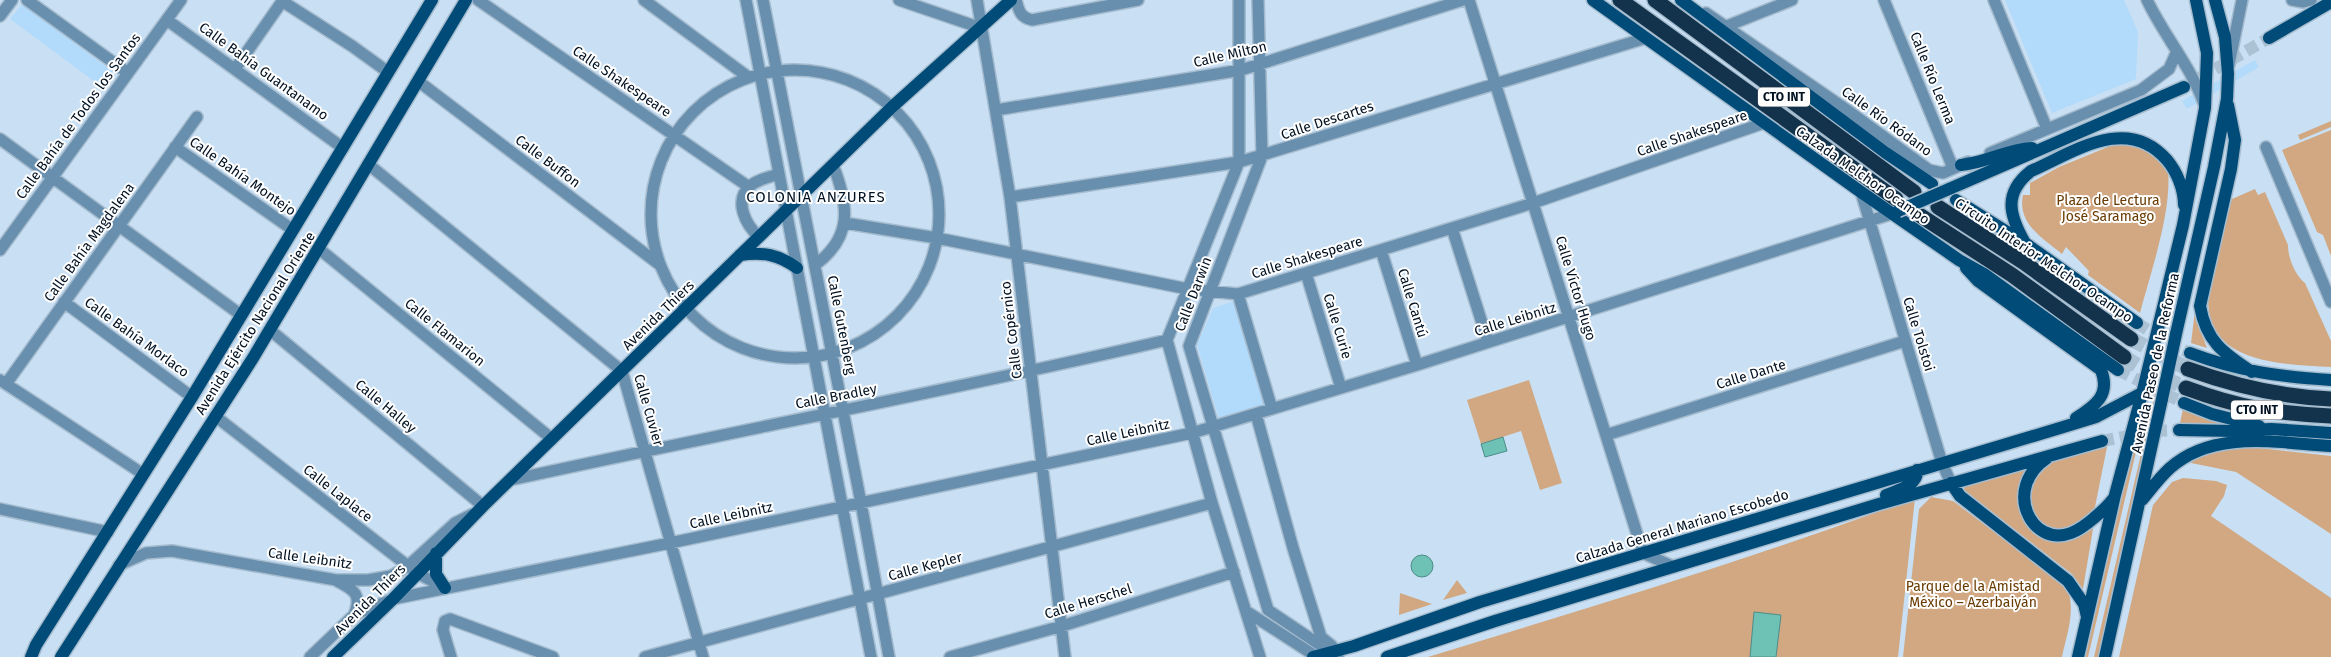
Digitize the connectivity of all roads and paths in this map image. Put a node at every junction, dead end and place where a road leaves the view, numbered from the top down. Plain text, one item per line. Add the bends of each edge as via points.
1 (12, 0) edge
2 (27, 0) edge
3 (181, 0) edge
4 (466, 0) edge
5 (478, 0) edge
6 (644, 0) edge
7 (746, 0) edge
8 (763, 0) edge
9 (899, 0) edge
10 (977, 0) edge
11 (1011, 0) edge
12 (1016, 0) edge
13 (1138, 0) edge
14 (1239, 0) edge
15 (1258, 0) edge
16 (1463, 0) edge
17 (1469, 0) edge
18 (1593, 0) edge
19 (1620, 0) edge
20 (1655, 0) edge
21 (1792, 0) edge
22 (1884, 0) edge
23 (1994, 0) edge
24 (2147, 0) edge
25 (2196, 0) edge
26 (2215, 0) edge
27 (2242, 0) edge
28 (2292, 0) edge
29 (2311, 0) edge
30 (282, 1) edge
31 (430, 1) edge
32 (2331, 2) edge
33 (1686, 4) edge
34 (0, 16) edge
35 (167, 20) junction
36 (1727, 26) junction
37 (982, 28) junction
38 (1646, 38) junction
39 (2268, 38) tunnel mouth
40 (2177, 51) junction
41 (1261, 64) junction
42 (235, 69) junction
43 (776, 70) junction
44 (1241, 70) junction
45 (388, 72) junction
46 (128, 73) junction
47 (760, 73) junction
48 (2228, 74) junction
49 (748, 77) junction
50 (418, 81) junction
51 (1495, 83) junction
52 (2184, 87) tunnel mouth
53 (2227, 99) junction
54 (892, 107) junction
55 (2205, 108) junction
56 (996, 110) junction
57 (196, 117) dead end
58 (1764, 123) junction
59 (2047, 129) junction
60 (674, 135) junction
61 (0, 139) edge
62 (175, 147) junction
63 (2266, 147) dead end
64 (343, 148) junction
65 (2040, 148) junction
66 (1262, 156) junction
67 (1239, 162) junction
68 (368, 164) junction
69 (832, 166) junction
70 (1957, 167) junction
71 (780, 174) junction
72 (53, 176) junction
73 (1932, 184) dead end
74 (749, 187) junction
75 (1861, 192) junction
76 (1914, 192) dead end
77 (802, 196) junction
78 (1010, 198) junction
79 (1956, 200) dead end
80 (1534, 203) junction
81 (1895, 208) junction
82 (786, 211) junction
83 (1921, 216) dead end
84 (1869, 222) junction
85 (845, 223) junction
86 (119, 225) junction
87 (2183, 225) junction
88 (1452, 228) junction
89 (293, 230) junction
90 (759, 237) junction
91 (937, 238) junction
92 (1956, 238) junction
93 (2025, 243) junction
94 (318, 248) junction
95 (0, 250) edge
96 (1381, 250) junction
97 (1017, 254) junction
98 (740, 256) junction
99 (1959, 260) junction
100 (660, 265) junction
101 (815, 265) junction
102 (797, 268) junction
103 (1306, 273) junction
104 (1188, 289) junction
105 (1210, 292) junction
106 (1238, 294) junction
107 (64, 302) junction
108 (2331, 302) edge
109 (686, 309) junction
110 (242, 316) junction
111 (1569, 317) junction
112 (2137, 323) tunnel mouth
113 (270, 330) junction
114 (2131, 339) tunnel mouth
115 (1167, 340) junction
116 (1905, 341) junction
117 (1488, 342) junction
118 (2190, 353) tunnel mouth
119 (832, 354) junction
120 (814, 358) junction
121 (2121, 364) joint
122 (1416, 365) junction
123 (2188, 369) tunnel mouth
124 (622, 371) junction
125 (1031, 372) junction
126 (2252, 372) junction
127 (2331, 380) edge
128 (3, 382) edge
129 (1341, 388) junction
130 (2186, 388) tunnel mouth
131 (2142, 391) junction
132 (192, 397) junction
133 (2331, 399) edge
134 (2184, 403) tunnel mouth
135 (1272, 409) junction
136 (843, 410) junction
137 (825, 413) junction
138 (1256, 414) junction
139 (216, 416) junction
140 (2331, 416) edge
141 (1213, 427) junction
142 (2060, 428) junction
143 (2272, 429) junction
144 (2178, 430) tunnel mouth
145 (1192, 433) junction
146 (2331, 433) edge
147 (1606, 435) junction
148 (552, 439) junction
149 (2102, 441) tunnel mouth
150 (2331, 446) edge
151 (644, 450) junction
152 (2054, 454) junction
153 (1942, 463) junction
154 (1043, 466) junction
155 (1917, 470) junction
156 (143, 474) junction
157 (510, 480) junction
158 (1951, 483) junction
159 (2115, 495) junction
160 (2140, 502) junction
161 (861, 503) junction
162 (1212, 503) junction
163 (1879, 504) junction
164 (842, 507) junction
165 (481, 508) junction
166 (0, 509) edge
167 (108, 532) junction
168 (670, 543) junction
169 (1052, 546) junction
170 (436, 553) junction
171 (1643, 554) junction
172 (119, 565) junction
173 (1674, 567) junction
174 (412, 570) junction
175 (1234, 572) junction
176 (336, 580) junction
177 (445, 588) junction
178 (877, 594) junction
179 (393, 598) junction
180 (860, 599) junction
181 (1246, 611) junction
182 (354, 615) junction
183 (2087, 619) junction
184 (1062, 626) junction
185 (699, 643) junction
186 (1336, 653) edge
187 (313, 656) edge
188 (31, 657) edge
189 (61, 657) edge
190 (333, 657) edge
191 (451, 657) edge
192 (553, 657) edge
193 (645, 657) edge
194 (703, 657) edge
195 (871, 657) edge
196 (889, 657) edge
197 (950, 657) edge
198 (1065, 657) edge
199 (1260, 657) edge
200 (1315, 657) edge
201 (1387, 657) edge
202 (2078, 657) edge
203 (2105, 657) edge

1 - 34 street
2 - 46 street
3 - 35 street, Calle Bahía de Todos los Santos
4 - 50 main road, Avenida Ejército Nacional Oriente
5 - 60 street, Calle Shakespeare
6 - 49 street
7 - 47 street
8 - 43 street, Calle Gutenberg
9 - 37 street
10 - 37 street, Calle Copérnico
11 - 37 main road, Avenida Thiers
12 - 13 street via 1020,13 1032,20
14 - 44 street, Calle Darwin
15 - 41 street, Calle Darwin
16 - 41 street, Calle Milton
17 - 51 street, Calle Víctor Hugo
18 - 38 main road, Calzada Melchor Ocampo / CTO INT
19 - 81 highway, CTO INT
20 - 76 highway, CTO INT
21 - 36 street
22 - 70 street, Calle Río Lerma
23 - 59 street
24 - 40 street
25 - 55 main road, Avenida Paseo de la Reforma via 2207,53
26 - 48 main road, Avenida Paseo de la Reforma via 2225,38
27 - 48 street, Avenida Paseo de la Reforma
28 - 29 street
30 - 42 street
30 - 45 street
31 - 45 main road, Avenida Ejército Nacional Oriente
32 - 39 main road
33 - 36 street, Calle Río Ródano
33 - 73 main road, CTO INT
35 - 42 street, Calle Bahía Guantanamo
35 - 46 street, Calle Bahía de Todos los Santos
36 - 70 street, Calle Río Ródano via 1929,170 1943,173
37 - 54 main road, Avenida Thiers
37 - 56 street, Calle Copérnico
38 - 51 street, Calle Descartes
38 - 58 main road, Calzada Melchor Ocampo / CTO INT
40 - 55 street via 2193,76
40 - 59 street, Calle Río Ródano via 2172,65 2152,83
41 - 44 street, Calle Milton
41 - 66 street, Calle Darwin
42 - 64 street, Calle Bahía Guantanamo
43 - 47 street
43 - 54 street via 808,70 838,76 867,88
43 - 77 street, Calle Gutenberg
44 - 56 street, Calle Milton
44 - 67 street, Calle Darwin
45 - 64 main road, Avenida Ejército Nacional Oriente
46 - 72 street, Calle Bahía de Todos los Santos
47 - 49 street
47 - 71 street
48 - 53 main road, Avenida Paseo de la Reforma
49 - 60 street via 719,90 694,110
50 - 68 main road, Avenida Ejército Nacional Oriente
50 - 100 street, Calle Buffon
51 - 66 street, Calle Descartes
51 - 80 street, Calle Víctor Hugo
52 - 65 main road
53 - 126 main road via 2235,140 2200,306 2203,322 2218,347
53 - 160 main road, Avenida Paseo de la Reforma, bridge
54 - 69 main road, Avenida Thiers
54 - 91 street via 916,134 931,167 938,202
55 - 87 main road, Avenida Paseo de la Reforma
56 - 78 street, Calle Copérnico
57 - 62 street, Calle Bahía Magdalena
58 - 75 main road, Calzada Melchor Ocampo / CTO INT
58 - 80 street, Calle Shakespeare
59 - 70 street, Calle Río Ródano
60 - 74 street, Calle Shakespeare
60 - 100 street via 659,165 652,198 652,232
61 - 72 street
62 - 86 street, Calle Bahía Magdalena
62 - 89 street, Calle Bahía Montejo
63 - 108 street
64 - 89 main road, Avenida Ejército Nacional Oriente
65 - 70 main road via 2016,149 1979,164
65 - 81 main road, bridge
66 - 67 street, Calle Descartes
66 - 105 street, Calle Darwin
67 - 78 street, Calle Descartes
67 - 104 street, Calle Darwin
68 - 94 main road, Avenida Ejército Nacional Oriente
68 - 124 street, Calle Cuvier
69 - 77 main road, Avenida Thiers
69 - 85 street via 842,189
71 - 74 street
71 - 82 street
72 - 86 street
72 - 95 street, Calle Bahía de Todos los Santos
74 - 90 street via 744,198 745,221
75 - 81 main road, Calzada Melchor Ocampo / CTO INT
75 - 84 street, Calle Tolstoi
77 - 82 main road, Avenida Thiers
77 - 101 street, Calle Gutenberg
78 - 97 street, Calle Copérnico
79 - 93 main road
80 - 88 street, Calle Shakespeare
80 - 111 street, Calle Víctor Hugo
81 - 84 street, Calle Leibnitz
81 - 99 main road, Calzada Melchor Ocampo / CTO INT
82 - 90 main road, Avenida Thiers
82 - 102 street
83 - 92 highway, CTO INT
84 - 111 street, Calle Leibnitz
84 - 116 street, Calle Tolstoi
85 - 91 street, Calle Shakespeare
85 - 101 street via 840,240 829,255
86 - 107 street, Calle Bahía Magdalena
86 - 110 street
87 - 93 main road via 2184,200 2172,166 2151,145 2127,137 2114,137 2031,171 2022,178 2011,199 2015,227
87 - 131 main road, Avenida Paseo de la Reforma, bridge
88 - 96 street, Calle Shakespeare
88 - 117 street
89 - 110 main road, Avenida Ejército Nacional Oriente
90 - 98 main road, Avenida Thiers
91 - 97 street, Calle Shakespeare
91 - 119 street via 928,270 912,298 895,317 862,342
92 - 114 highway, Circuito Interior Melchor Ocampo via 1942,210 2023,262
92 - 121 highway, CTO INT via 2012,275
93 - 112 main road
94 - 113 main road, Avenida Ejército Nacional Oriente
94 - 148 street, Calle Flamarion
96 - 103 street, Calle Shakespeare
96 - 122 street, Calle Cantú
97 - 104 street, Calle Shakespeare
97 - 125 street, Calle Copérnico
98 - 102 main road via 775,254
98 - 109 main road, Avenida Thiers
99 - 121 main road, Calzada Melchor Ocampo / CTO INT
99 - 142 main road via 1978,281 2101,370 2105,387 2101,400
100 - 109 street
101 - 119 street, Calle Gutenberg
102 - 120 street
103 - 106 street, Calle Shakespeare
103 - 129 street, Calle Curie
104 - 105 street, Calle Shakespeare
104 - 115 street, Calle Darwin
105 - 106 street, Calle Shakespeare
105 - 141 street, Calle Darwin via 1189,346
106 - 135 street
107 - 128 street, Calle Bahía Magdalena
107 - 132 street, Calle Bahía Morlaco
109 - 120 street via 722,339 744,349 790,359
109 - 124 main road, Avenida Thiers
110 - 132 main road, Avenida Ejército Nacional Oriente
111 - 117 street, Calle Leibnitz
111 - 147 street, Calle Víctor Hugo
113 - 139 main road, Avenida Ejército Nacional Oriente
113 - 165 street, Calle Halley
115 - 125 street, Calle Bradley
115 - 145 street, Calle Darwin
116 - 147 street, Calle Dante
116 - 153 street, Calle Tolstoi
117 - 122 street, Calle Leibnitz
118 - 126 main road
119 - 120 street
119 - 136 street, Calle Gutenberg
120 - 137 street
122 - 129 street, Calle Leibnitz
123 - 133 highway, CTO INT via 2253,390
124 - 148 main road, Avenida Thiers
124 - 151 street, Calle Cuvier
125 - 136 street, Calle Bradley
125 - 154 street, Calle Copérnico
126 - 127 main road
128 - 156 street
129 - 135 street, Calle Leibnitz
130 - 140 highway, CTO INT via 2260,410
131 - 142 main road, Calzada General Mariano Escobedo via 2096,417
131 - 159 main road, Avenida Paseo de la Reforma
132 - 156 main road, Avenida Ejército Nacional Oriente
134 - 143 main road, CTO INT via 2212,414
135 - 138 street, Calle Leibnitz
136 - 137 street, Calle Bradley
136 - 161 street, Calle Gutenberg
137 - 151 street, Calle Bradley
137 - 164 street
138 - 141 street, Calle Leibnitz
138 - 186 street via 1293,548 1322,637
139 - 172 main road, Avenida Ejército Nacional Oriente
139 - 174 street, Calle Laplace
141 - 145 street, Calle Leibnitz
141 - 186 street, Calle Darwin via 1268,610
142 - 153 main road, Calzada General Mariano Escobedo
143 - 144 main road
143 - 146 main road, CTO INT
145 - 154 street, Calle Leibnitz
145 - 162 street, Calle Darwin
147 - 171 street, Calle Víctor Hugo
148 - 157 main road, Avenida Thiers
149 - 152 main road
150 - 160 main road via 2242,441 2206,447 2170,468
151 - 157 street, Calle Bradley
151 - 168 street, Calle Cuvier
152 - 158 main road
152 - 159 main road via 2039,463 2023,490 2023,506 2040,529 2055,535 2070,534 2107,508
153 - 155 main road, Calzada General Mariano Escobedo
153 - 158 street, Calle Tolstoi
154 - 161 street, Calle Leibnitz
154 - 169 street, Calle Copérnico
155 - 163 main road via 1913,483 1881,498
155 - 171 main road, Calzada General Mariano Escobedo
156 - 167 main road, Avenida Ejército Nacional Oriente
157 - 165 main road, Avenida Thiers
158 - 163 main road
158 - 183 main road via 1960,496 2068,581 2084,604
159 - 183 main road, Avenida Paseo de la Reforma
160 - 203 main road, Avenida Paseo de la Reforma
161 - 164 street, Calle Leibnitz
161 - 178 street, Calle Gutenberg
162 - 169 street, Calle Kepler
162 - 175 street, Calle Darwin
163 - 173 main road
164 - 168 street, Calle Leibnitz
164 - 180 street
165 - 170 main road, Avenida Thiers
165 - 174 street, Calle Leibnitz via 455,523
166 - 167 street
167 - 188 main road, Avenida Ejército Nacional Oriente
168 - 177 street, Calle Leibnitz
168 - 185 street, Calle Cuvier
169 - 178 street, Calle Kepler
169 - 184 street, Calle Copérnico
170 - 174 main road, Avenida Thiers
170 - 177 main road via 436,574
171 - 173 street
171 - 186 main road, Calzada General Mariano Escobedo via 1480,602
172 - 176 street, Calle Leibnitz via 146,553 172,551
172 - 189 main road, Avenida Ejército Nacional Oriente
173 - 201 main road
174 - 176 street, Calle Leibnitz via 368,580
174 - 177 street, Calle Laplace
174 - 179 main road, Avenida Thiers
175 - 181 street, Calle Darwin
175 - 184 street, Calle Herschel
176 - 182 street via 350,587 356,595 358,604
177 - 179 street, Calle Leibnitz
178 - 180 street, Calle Kepler
178 - 196 street, Calle Gutenberg
179 - 182 street, Calle Leibnitz
179 - 190 main road, Avenida Thiers
180 - 185 street, Calle Kepler
180 - 195 street
181 - 199 street, Calle Darwin
181 - 200 street
182 - 187 street, Avenida Thiers
183 - 202 main road, Avenida Paseo de la Reforma
184 - 197 street, Calle Herschel
184 - 198 street, Calle Copérnico
185 - 193 street, Calle Kepler
185 - 194 street, Calle Cuvier
186 - 200 main road, Calzada General Mariano Escobedo
191 - 192 street via 444,626 445,621 455,620

